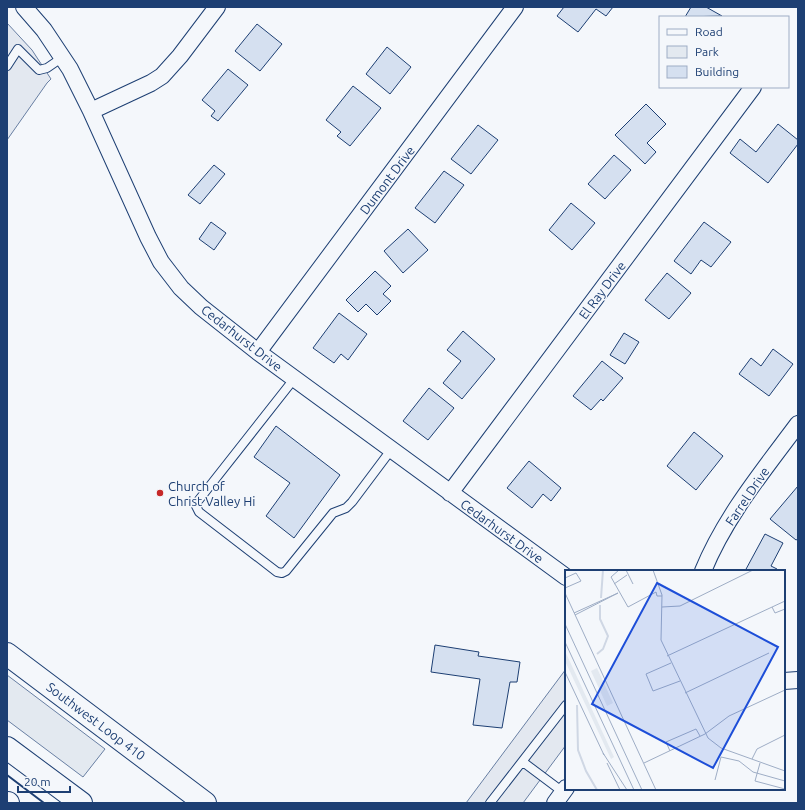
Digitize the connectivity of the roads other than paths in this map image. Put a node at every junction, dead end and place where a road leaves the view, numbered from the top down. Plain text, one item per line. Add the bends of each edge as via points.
1 (24, 7) edge
2 (217, 7) edge
3 (515, 7) edge
4 (63, 57) junction
5 (7, 66) edge
6 (752, 88) edge
7 (91, 110) junction
8 (258, 352) junction
9 (294, 379) junction
10 (798, 424) edge
11 (391, 450) junction
12 (450, 493) junction
13 (703, 570) edge
14 (565, 576) edge
15 (7, 654) edge
16 (798, 680) edge
17 (785, 681) edge
18 (565, 706) edge
19 (7, 748) edge
20 (522, 762) junction
21 (561, 795) edge
22 (81, 803) edge
23 (205, 803) edge
24 (490, 803) edge

1 - 4 street, Cedarhurst Drive
2 - 7 street via 162,76
3 - 8 street, Dumont Drive
4 - 5 lane via 47,68 39,70 18,49
4 - 7 street, Cedarhurst Drive
6 - 12 street, El Ray Drive
7 - 8 street, Cedarhurst Drive via 161,262 200,307
8 - 9 street, Cedarhurst Drive
9 - 11 street, Cedarhurst Drive
9 - 11 lane via 196,506 199,512 278,572 286,571 333,513 346,508 352,502
10 - 13 street, Farrel Drive via 731,517
11 - 12 street, Cedarhurst Drive
12 - 14 street, Cedarhurst Drive
15 - 23 main road, Southwest Loop 410
16 - 17 street
18 - 20 lane
19 - 22 main road
20 - 21 lane
20 - 24 lane

